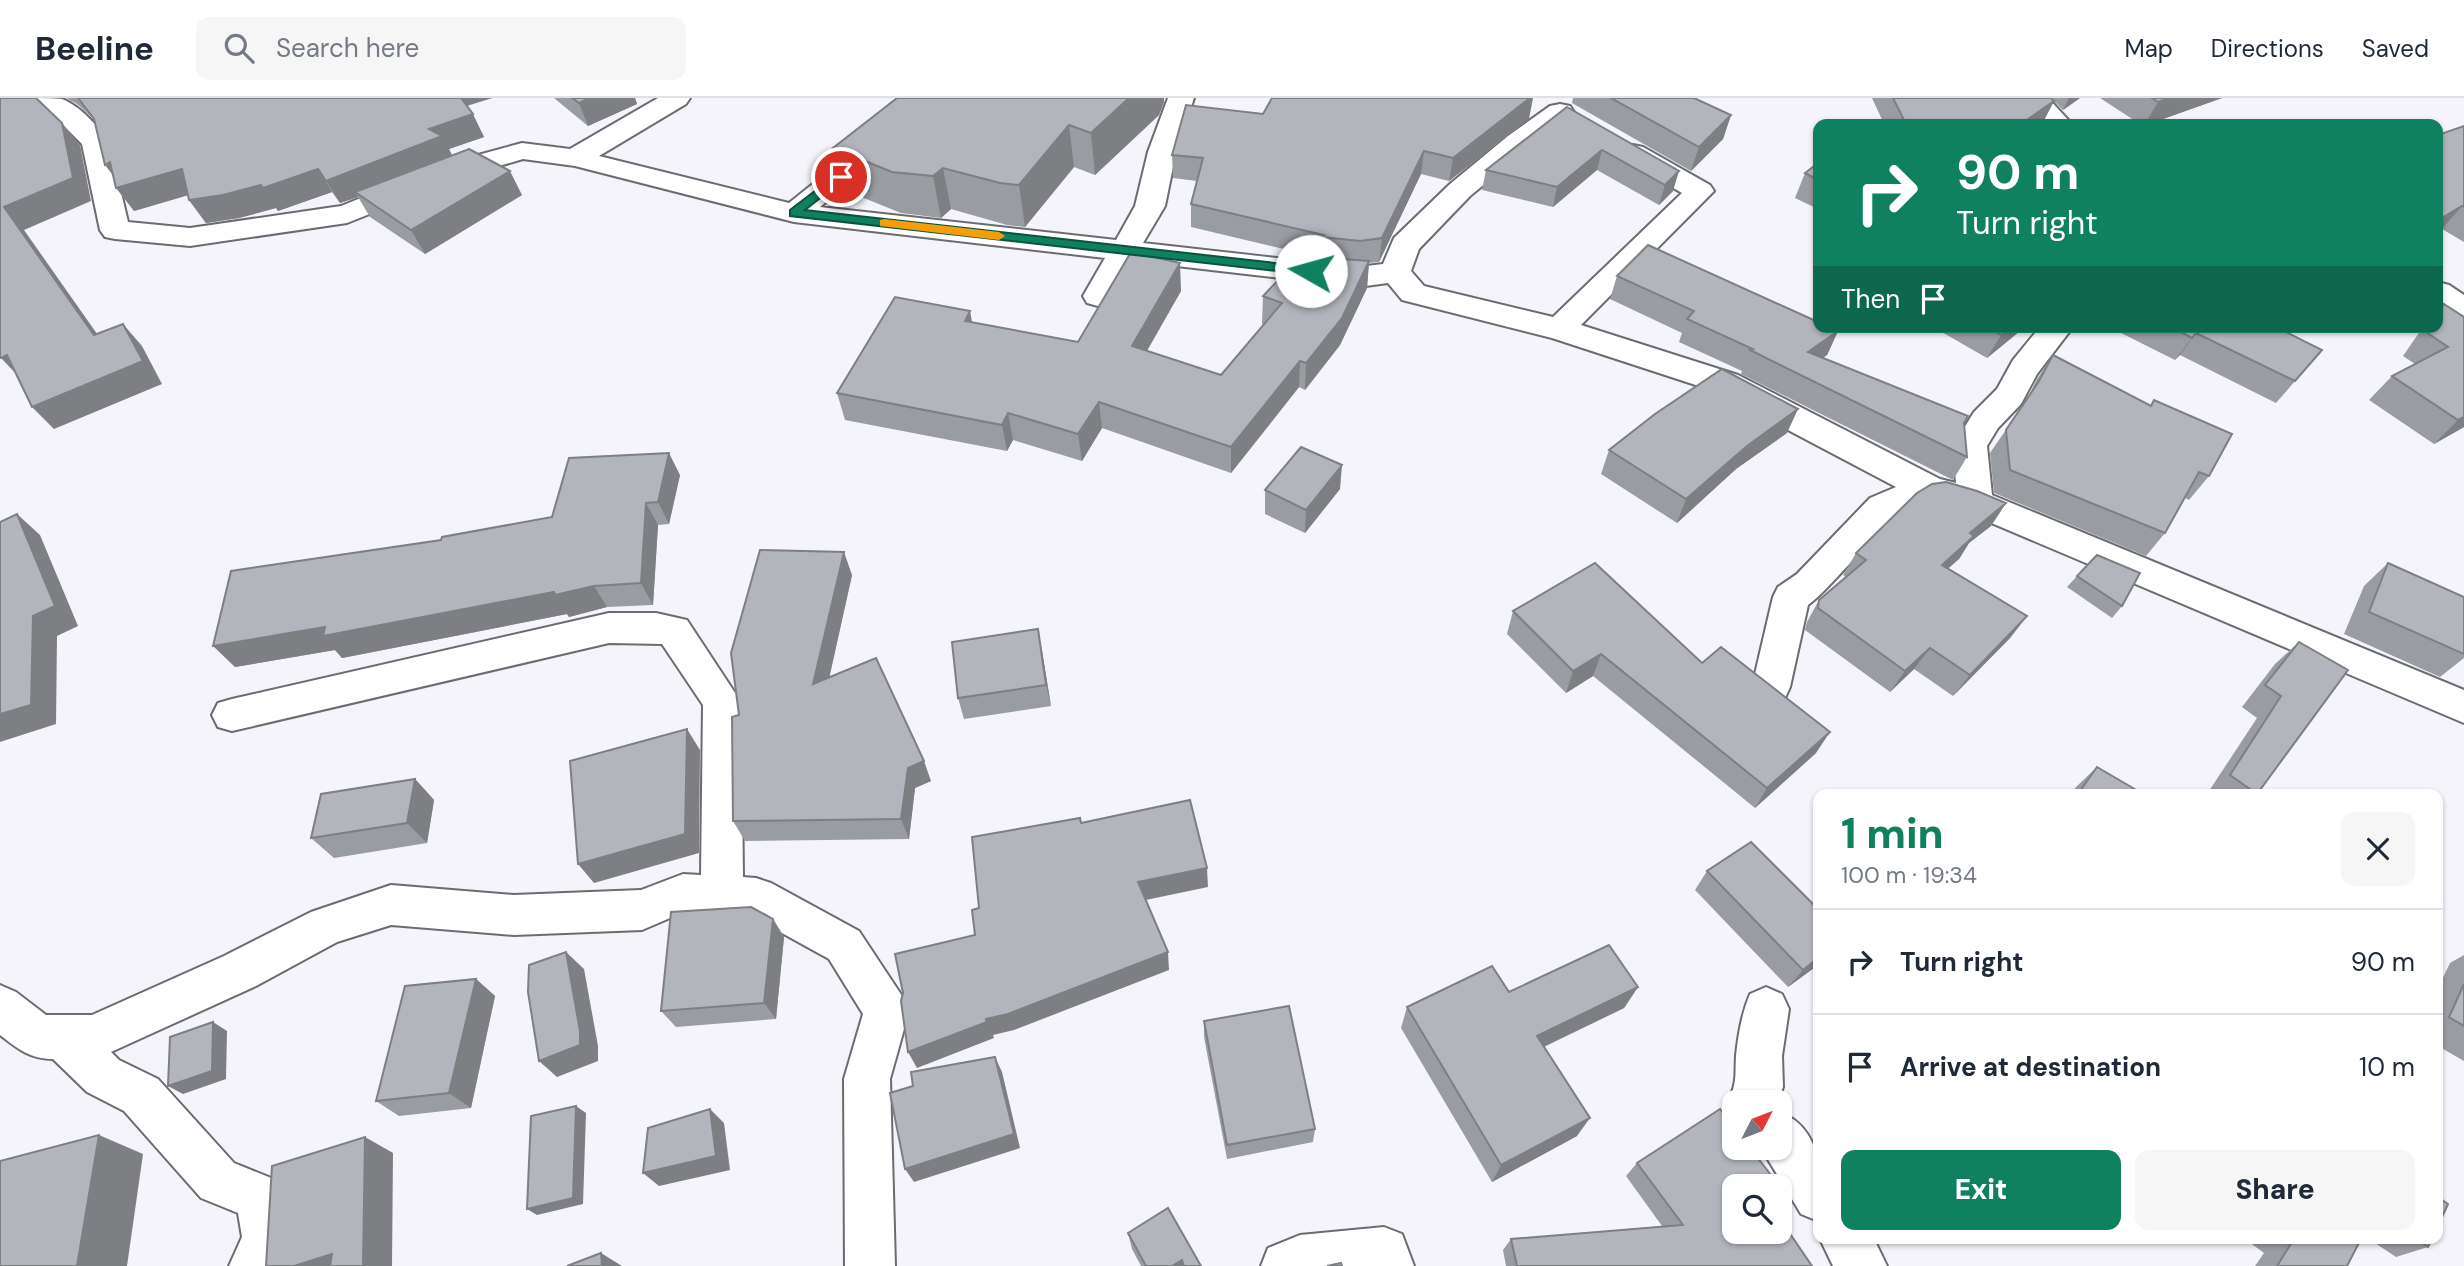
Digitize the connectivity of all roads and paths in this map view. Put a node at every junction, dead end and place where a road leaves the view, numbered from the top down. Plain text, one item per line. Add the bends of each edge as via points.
1 (41, 98) edge
2 (677, 98) edge
3 (937, 98) edge
4 (1181, 98) edge
5 (2033, 98) edge
6 (79, 106) edge
7 (1571, 119) edge
8 (2053, 119) edge
9 (575, 158) junction
10 (794, 213) junction
11 (1125, 250) junction
12 (1395, 272) junction
13 (2443, 295) edge
14 (1098, 296) dead end
15 (2464, 309) edge
16 (1559, 329) junction
17 (2052, 333) edge
18 (1928, 488) junction
19 (1975, 502) junction
20 (1771, 687) edge
21 (2464, 707) edge
22 (232, 715) dead end
23 (722, 895) junction
24 (0, 1007) edge
25 (1766, 1009) dead end
26 (63, 1037) junction
27 (1758, 1090) edge
28 (1792, 1155) edge
29 (1813, 1189) edge
30 (1848, 1244) edge
31 (254, 1266) edge
32 (870, 1266) edge
33 (1286, 1266) edge
34 (1389, 1266) edge
35 (1862, 1266) edge

1 - 6 street
2 - 9 street
3 - 10 street
4 - 11 street via 1150,206
5 - 8 street
6 - 9 street via 95,142 115,230 190,237 347,214 432,179 522,151
7 - 12 street via 1518,142 1460,191 1405,245
7 - 16 street via 1700,191
9 - 10 street
10 - 11 street
11 - 12 street via 1358,277
11 - 14 street
12 - 16 street via 1413,293
13 - 15 street
16 - 18 street via 1726,383
17 - 19 street via 1970,446
18 - 19 street
18 - 20 street via 1882,507 1810,584 1791,597
19 - 21 street
22 - 23 street via 609,628 674,631 722,702
23 - 26 street via 683,894 642,910 514,915 391,905 326,926 240,971 93,1037
23 - 32 street via 756,897 844,945 886,1011 867,1079
24 - 26 street via 38,1037
25 - 27 street
26 - 31 street via 103,1076 141,1095 218,1181 259,1197 268,1241
28 - 29 street
30 - 35 street
33 - 34 street via 1300,1260 1384,1252

